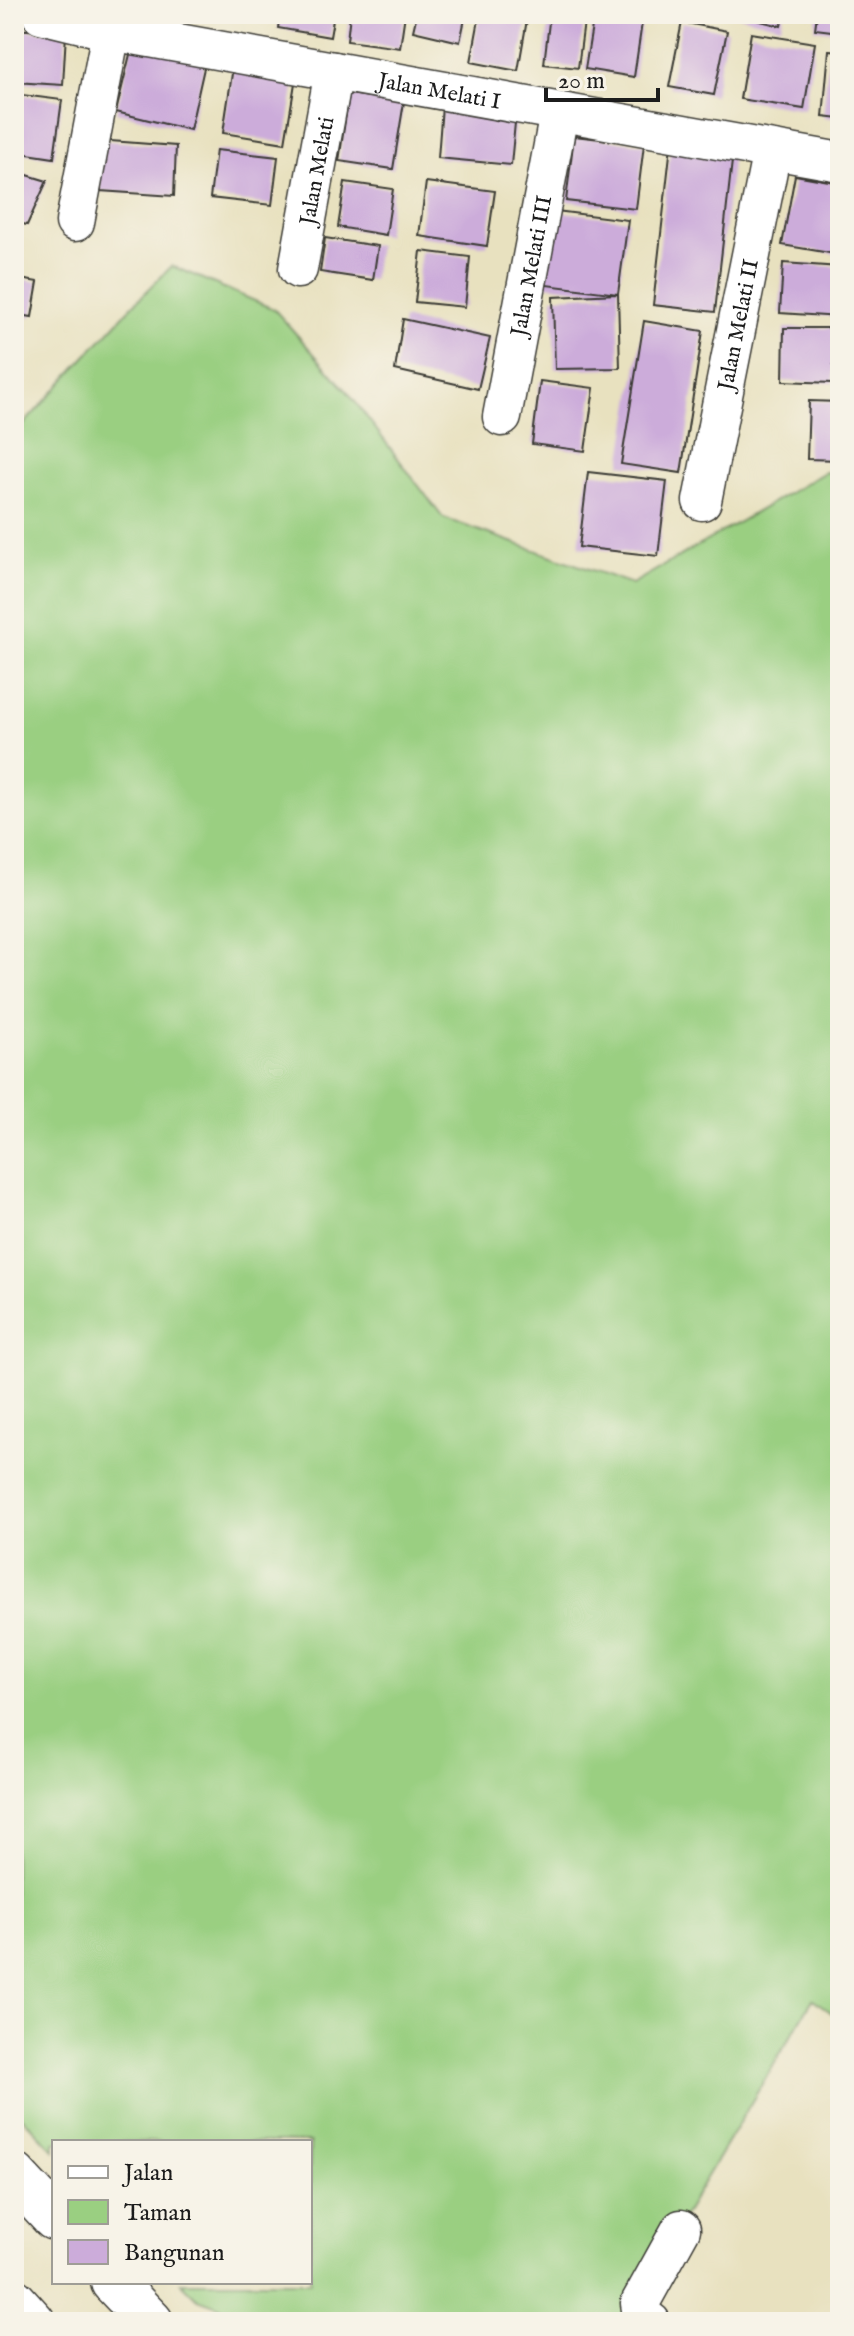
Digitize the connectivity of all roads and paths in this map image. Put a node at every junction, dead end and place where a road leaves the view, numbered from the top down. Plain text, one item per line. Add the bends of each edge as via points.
1 (41, 14) edge
2 (111, 31) junction
3 (334, 71) junction
4 (559, 113) junction
5 (772, 150) junction
6 (840, 162) edge
7 (75, 222) dead end
8 (298, 269) dead end
9 (502, 417) dead end
10 (702, 501) dead end
11 (14, 2175) edge
12 (52, 2216) edge
13 (681, 2229) dead end
14 (115, 2284) edge
15 (14, 2301) edge
16 (33, 2322) edge
17 (151, 2322) edge
18 (651, 2322) edge

1 - 2 street, Jalan Melati I
2 - 3 street, Jalan Melati I
2 - 7 street
3 - 4 street, Jalan Melati I
3 - 8 street, Jalan Melati
4 - 5 street, Jalan Melati I
4 - 9 street, Jalan Melati III
5 - 6 street, Jalan Melati I
5 - 10 street, Jalan Melati II
11 - 12 main road
13 - 18 street via 640,2303 642,2316
14 - 17 main road
15 - 16 main road

